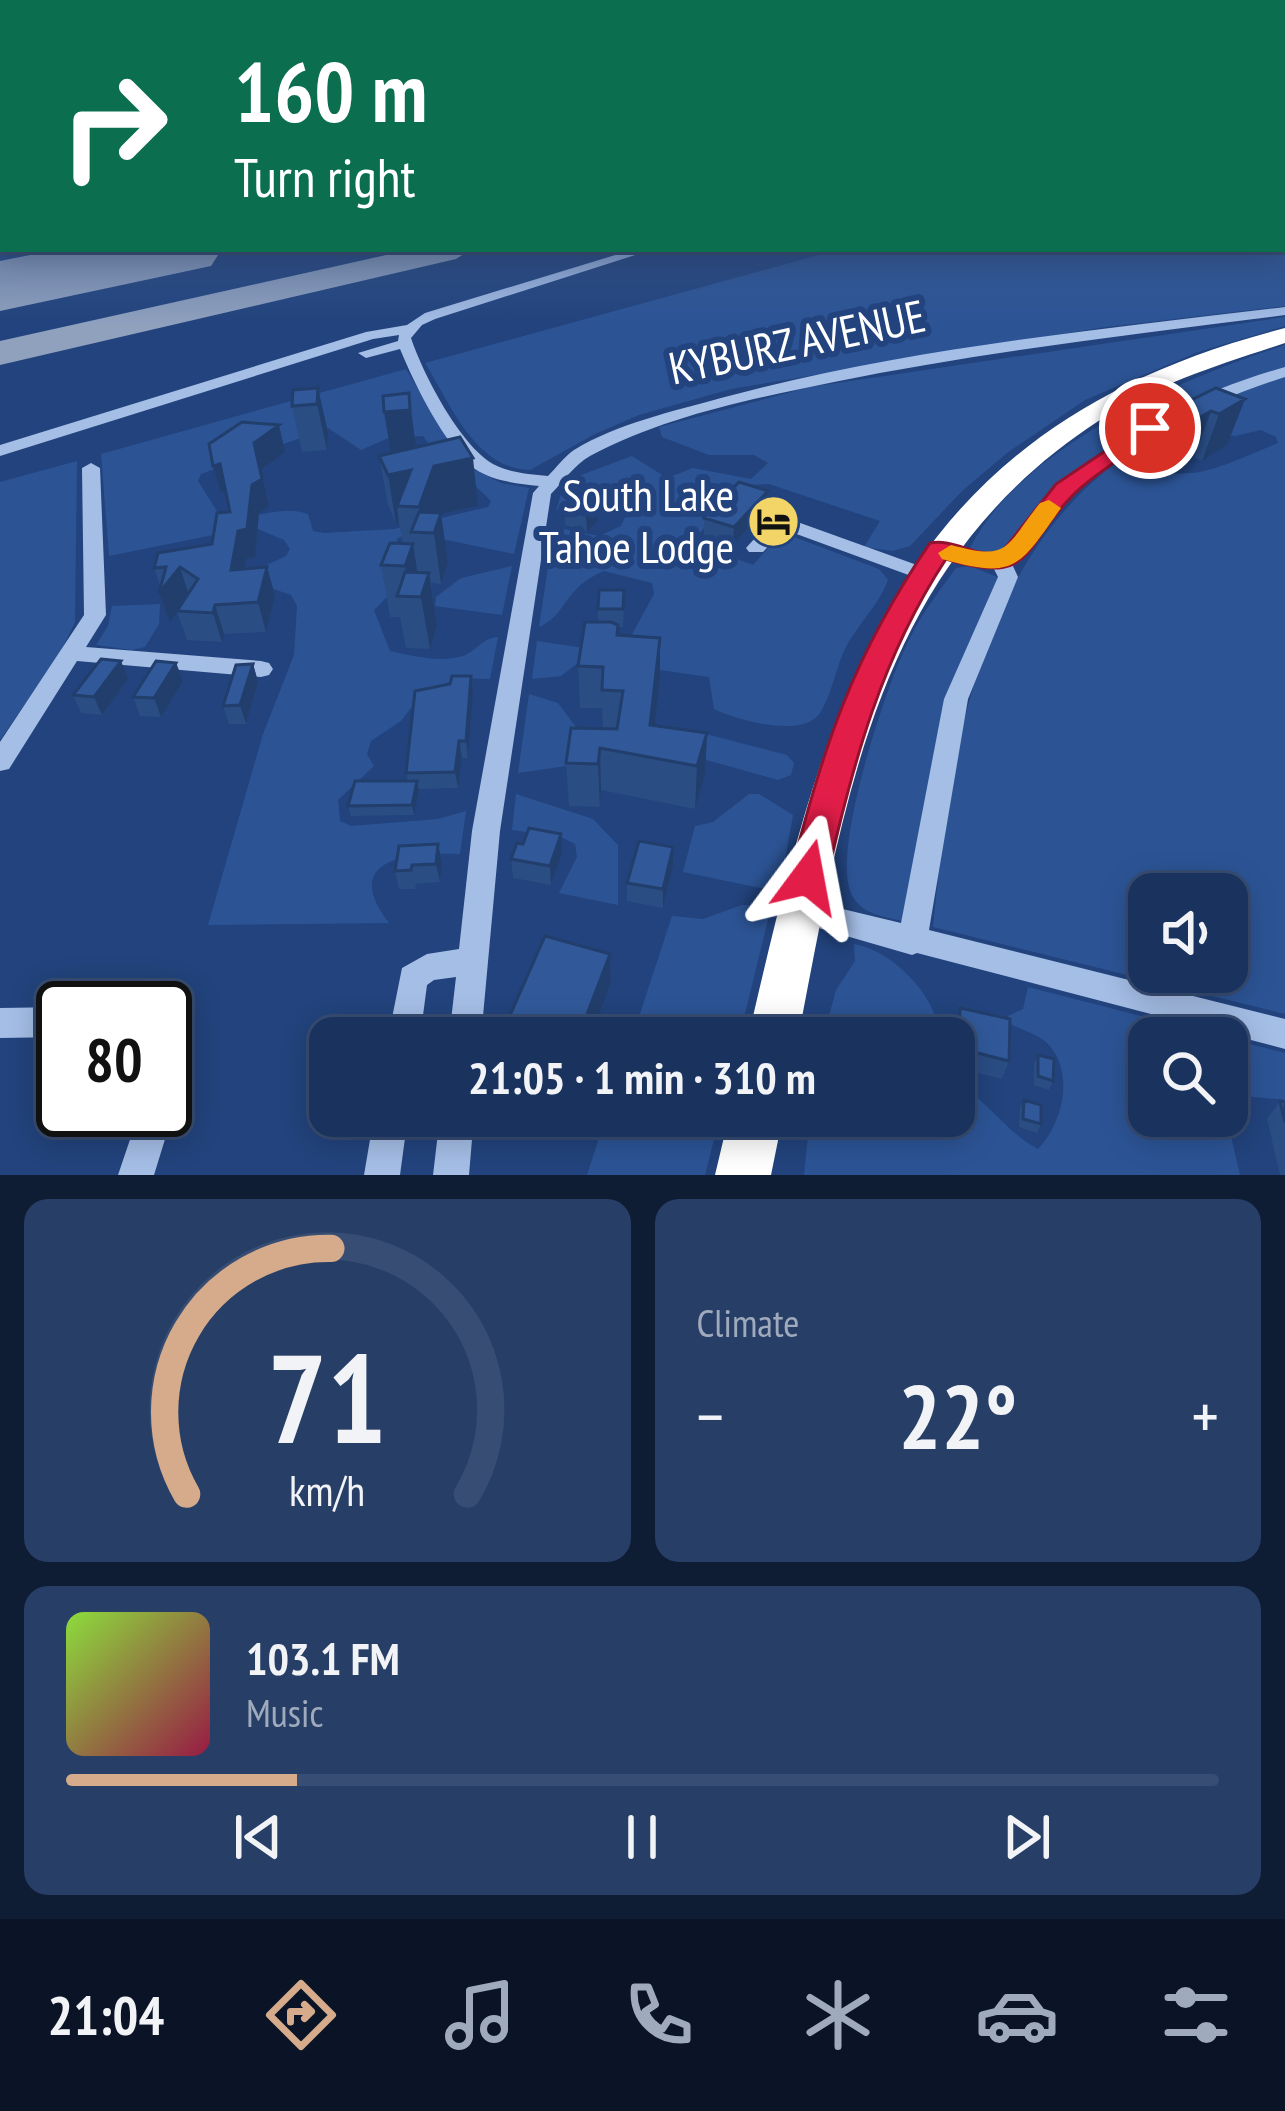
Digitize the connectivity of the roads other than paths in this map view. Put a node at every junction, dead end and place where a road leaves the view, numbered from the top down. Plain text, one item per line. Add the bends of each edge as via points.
1 (638, 252) edge
2 (1285, 311) edge
3 (1285, 335) edge
4 (406, 337) junction
5 (366, 353) dead end
6 (1285, 372) edge
7 (0, 451) edge
8 (91, 468) dead end
9 (545, 481) junction
10 (756, 548) dead end
11 (930, 561) junction
12 (1000, 562) junction
13 (74, 653) junction
14 (261, 669) dead end
15 (0, 762) edge
16 (801, 911) junction
17 (912, 942) junction
18 (473, 960) junction
19 (407, 1017) edge
20 (467, 1017) edge
21 (778, 1017) edge
22 (36, 1022) edge
23 (0, 1023) edge
24 (1285, 1034) edge
25 (149, 1137) edge
26 (388, 1137) edge
27 (455, 1137) edge
28 (751, 1137) edge
29 (136, 1175) edge
30 (382, 1175) edge
31 (451, 1175) edge
32 (743, 1175) edge

1 - 4 street via 451,309
2 - 9 street, KYBURZ AVENUE via 752,392 615,435
3 - 11 highway via 1166,377 1092,414 1005,478
4 - 5 street
4 - 7 street via 371,335
4 - 9 street via 414,366 474,459
6 - 12 street via 1201,400 1150,428 1065,490
8 - 13 street via 95,615
9 - 18 street via 492,787
10 - 11 street via 772,530 791,526
11 - 12 street
11 - 16 highway via 850,719
12 - 17 street via 1008,577 1003,598 956,699
13 - 14 street
13 - 15 street
16 - 17 street
16 - 21 highway
17 - 24 street
18 - 19 street via 413,978
18 - 20 street
22 - 23 street
25 - 29 street
26 - 30 street
27 - 31 street
28 - 32 highway

